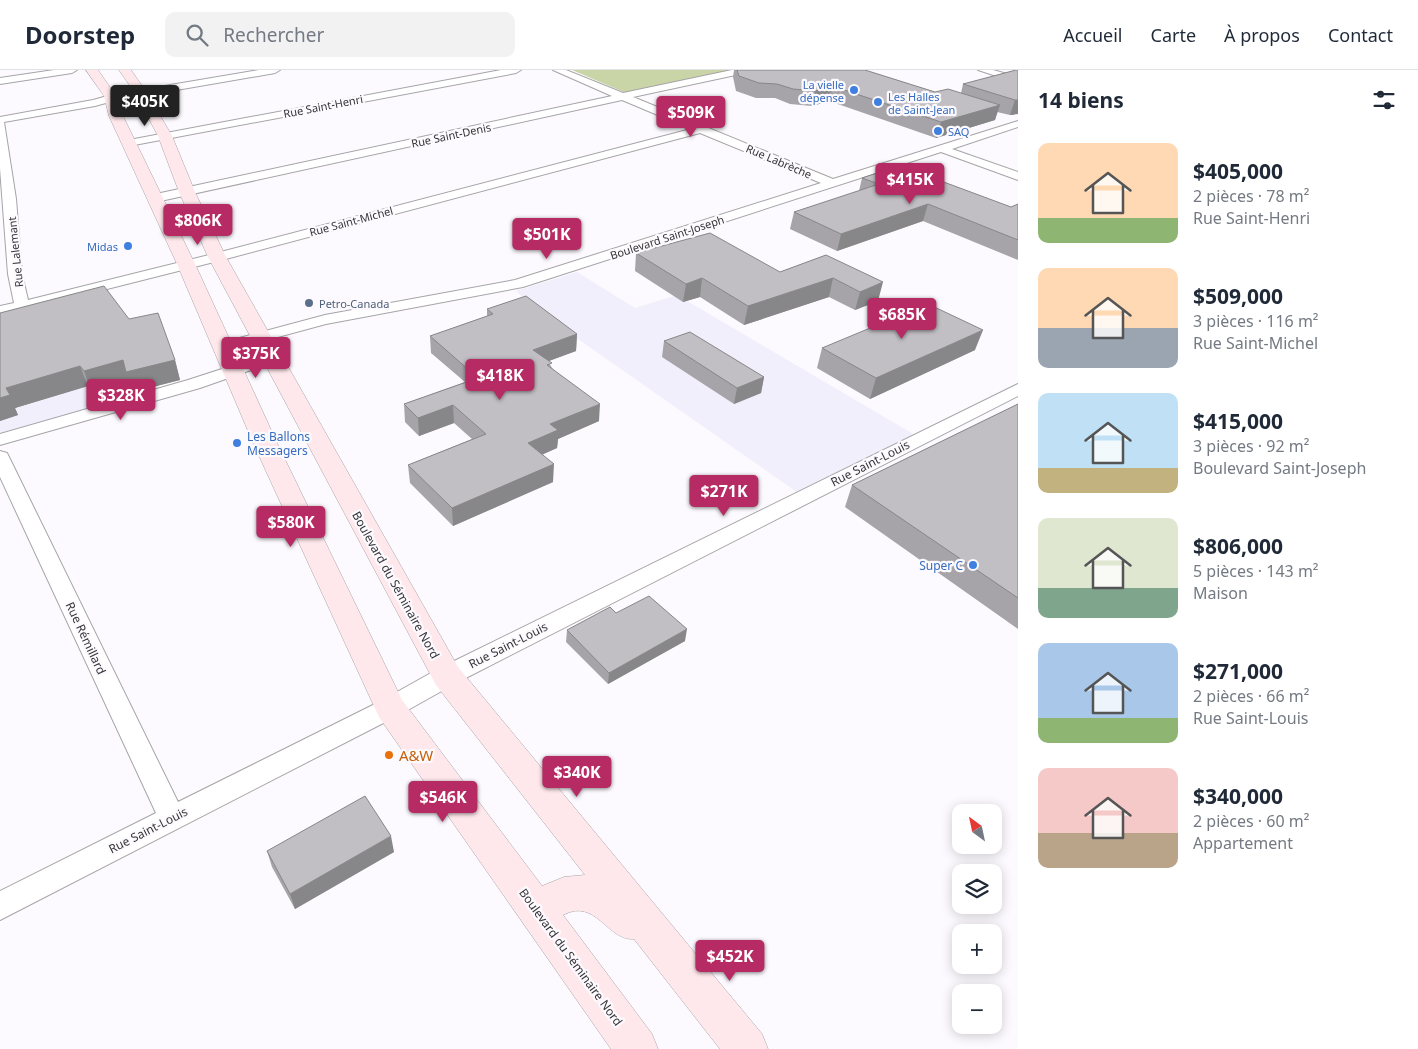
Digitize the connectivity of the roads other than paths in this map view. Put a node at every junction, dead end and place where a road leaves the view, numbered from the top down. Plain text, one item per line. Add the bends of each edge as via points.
1 (72, 70) edge
2 (92, 70) edge
3 (125, 70) edge
4 (275, 70) edge
5 (516, 70) edge
6 (558, 70) edge
7 (745, 70) edge
8 (983, 70) edge
9 (40, 72) edge
10 (0, 76) edge
11 (1018, 80) edge
12 (0, 81) edge
13 (141, 93) junction
14 (625, 97) junction
15 (111, 98) junction
16 (0, 114) edge
17 (999, 117) edge
18 (0, 120) edge
19 (0, 124) edge
20 (1018, 124) edge
21 (702, 129) junction
22 (165, 136) junction
23 (129, 143) junction
24 (943, 149) junction
25 (3, 157) edge
26 (1018, 176) edge
27 (834, 184) junction
28 (187, 192) junction
29 (156, 198) junction
30 (5, 199) edge
31 (217, 257) junction
32 (186, 264) junction
33 (22, 306) junction
34 (0, 311) edge
35 (261, 336) junction
36 (227, 358) junction
37 (271, 358) junction
38 (1018, 389) edge
39 (0, 440) edge
40 (0, 457) edge
41 (447, 676) junction
42 (390, 708) junction
43 (172, 818) junction
44 (0, 906) edge
45 (536, 910) junction
46 (668, 951) junction
47 (637, 1049) edge
48 (748, 1049) edge

1 - 9 street
2 - 15 main road, Boulevard du Séminaire Nord
3 - 13 main road, Boulevard du Séminaire Nord
4 - 13 street
5 - 22 street, Rue Saint-Henri
6 - 14 street, Rue Labrèche
7 - 14 street, Rue Saint-Denis
8 - 11 street
9 - 10 street
9 - 12 street
13 - 15 street
13 - 22 main road, Boulevard du Séminaire Nord
14 - 21 street, Rue Labrèche
14 - 28 street, Rue Saint-Denis
15 - 16 street via 92,98
15 - 18 street
15 - 23 main road, Boulevard du Séminaire Nord
17 - 20 street
19 - 25 street, Rue Lalemant
20 - 24 street, Boulevard Saint-Joseph
21 - 27 street, Rue Labrèche
21 - 31 street, Rue Saint-Michel
22 - 23 street, Rue Saint-Henri
22 - 28 main road, Boulevard du Séminaire Nord
23 - 29 main road, Boulevard du Séminaire Nord
24 - 26 street
24 - 27 street, Boulevard Saint-Joseph
25 - 30 street, Rue Lalemant
27 - 35 street, Boulevard Saint-Joseph via 518,284 325,320
28 - 29 street, Rue Saint-Denis
28 - 31 main road, Boulevard du Séminaire Nord
29 - 32 main road, Boulevard du Séminaire Nord
30 - 33 street, Rue Lalemant
31 - 32 street, Rue Saint-Michel
31 - 35 main road, Boulevard du Séminaire Nord
32 - 33 street, Rue Saint-Michel
32 - 36 main road, Boulevard du Séminaire Nord
33 - 34 street, Rue Saint-Michel
35 - 36 street, Boulevard Saint-Joseph
35 - 37 main road, Boulevard du Séminaire Nord
36 - 37 street
36 - 39 street via 194,384
36 - 42 main road, Boulevard du Séminaire Nord
37 - 41 main road, Boulevard du Séminaire Nord
38 - 41 street, Rue Saint-Louis
40 - 43 street, Rue Rémillard
41 - 42 street, Rue Saint-Louis
41 - 46 main road, Boulevard du Séminaire Nord
42 - 43 street, Rue Saint-Louis
42 - 45 main road, Boulevard du Séminaire Nord
43 - 44 street, Rue Saint-Louis
45 - 46 main road via 553,899 577,891 608,901
45 - 47 main road, Boulevard du Séminaire Nord
46 - 48 main road, Boulevard du Séminaire Nord

